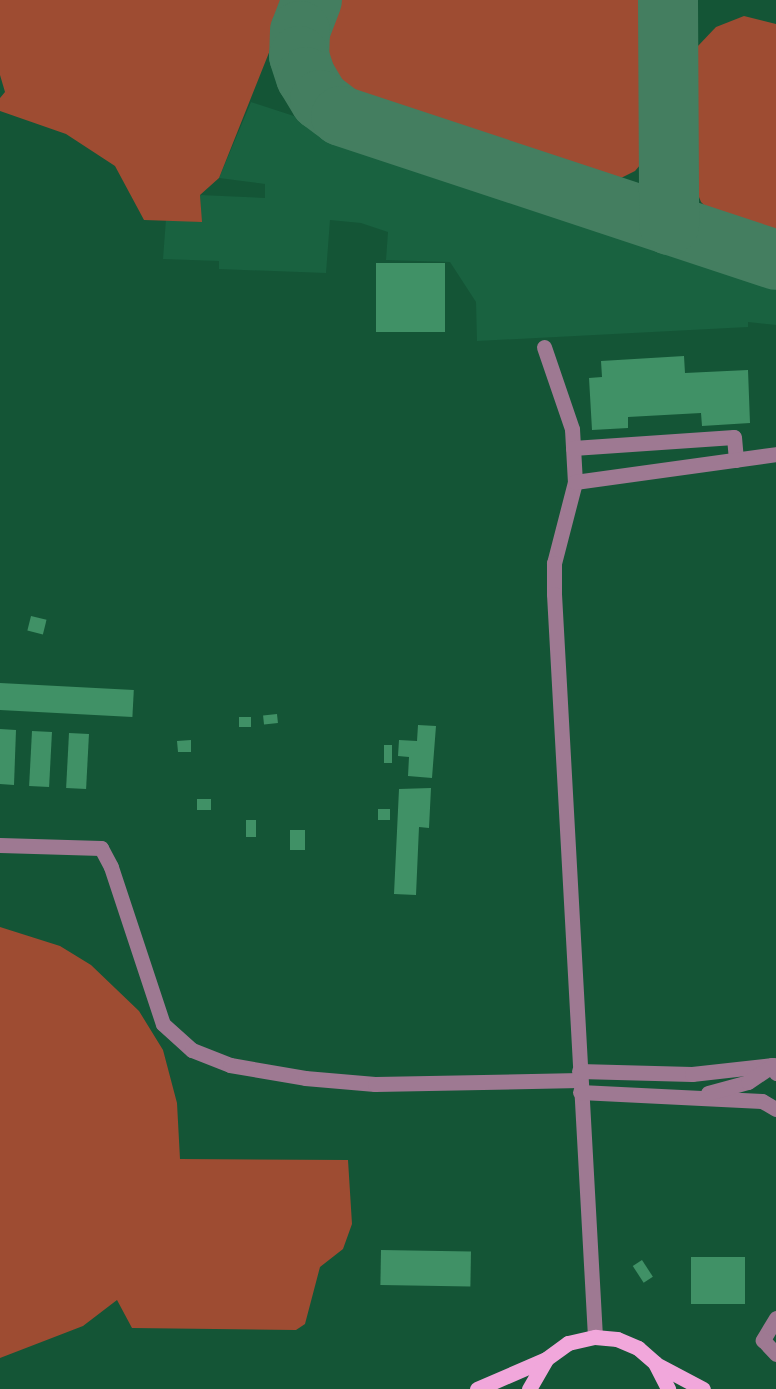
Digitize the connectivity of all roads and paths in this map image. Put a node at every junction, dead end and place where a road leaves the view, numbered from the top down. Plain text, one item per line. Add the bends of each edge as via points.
1 (544, 347) dead end
2 (573, 448) junction
3 (776, 454) edge
4 (736, 460) junction
5 (575, 482) junction
6 (0, 845) edge
7 (775, 1067) edge
8 (580, 1081) junction
9 (696, 1097) junction
10 (776, 1109) edge
11 (776, 1318) edge
12 (595, 1337) junction
13 (776, 1354) edge
14 (546, 1359) junction
15 (655, 1363) junction
16 (477, 1389) edge
17 (529, 1389) edge
18 (668, 1389) edge
19 (704, 1389) edge

1 - 2 street via 572,429
2 - 4 street via 734,437
2 - 5 street
3 - 4 street
4 - 5 street
5 - 8 street via 554,563 554,594
6 - 8 street via 101,848 111,867 163,1024 192,1050 230,1065 355,1082
7 - 8 street
7 - 9 street via 748,1082
8 - 9 street
8 - 12 street
9 - 10 street via 762,1101
11 - 13 street via 763,1340
12 - 14 main road via 568,1343
12 - 15 main road via 617,1339 638,1348
14 - 16 main road
14 - 17 main road
15 - 18 main road
15 - 19 main road

